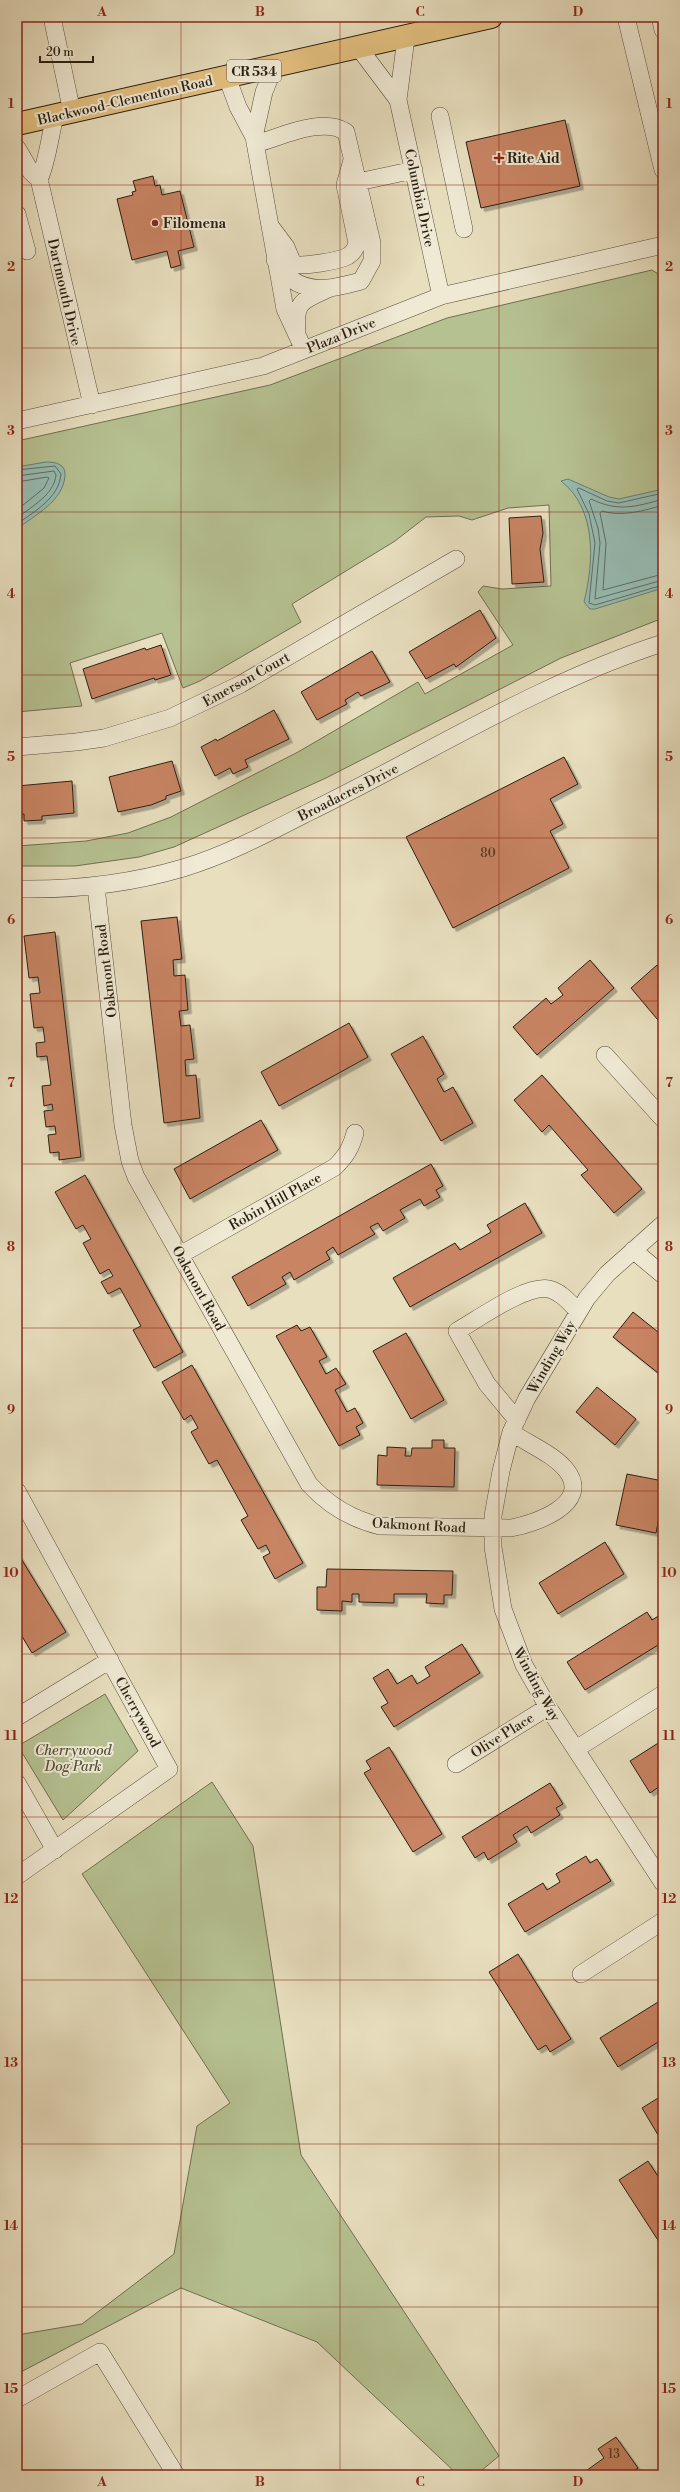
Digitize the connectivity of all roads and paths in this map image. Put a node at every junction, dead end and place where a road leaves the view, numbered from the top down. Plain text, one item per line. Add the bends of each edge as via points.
1 (52, 17) edge
2 (490, 17) edge
3 (626, 17) edge
4 (660, 17) edge
5 (663, 30) edge
6 (406, 38) junction
7 (359, 48) junction
8 (274, 67) junction
9 (227, 77) junction
10 (398, 100) junction
11 (64, 114) junction
12 (440, 116) dead end
13 (17, 124) edge
14 (255, 141) junction
15 (17, 148) edge
16 (353, 157) junction
17 (414, 170) junction
18 (663, 170) edge
19 (39, 179) junction
20 (358, 182) junction
21 (17, 214) edge
22 (270, 226) junction
23 (464, 229) dead end
24 (54, 245) junction
25 (663, 245) edge
26 (22, 253) edge
27 (275, 260) junction
28 (329, 289) junction
29 (441, 296) junction
30 (297, 333) junction
31 (304, 350) junction
32 (92, 405) junction
33 (17, 421) edge
34 (456, 559) dead end
35 (663, 643) edge
36 (17, 747) edge
37 (96, 886) junction
38 (17, 889) edge
39 (605, 1055) dead end
40 (663, 1119) edge
41 (355, 1133) dead end
42 (663, 1224) edge
43 (633, 1250) junction
44 (180, 1255) junction
45 (663, 1275) edge
46 (578, 1311) junction
47 (514, 1426) junction
48 (17, 1491) edge
49 (493, 1528) junction
50 (110, 1660) junction
51 (663, 1694) edge
52 (548, 1707) junction
53 (17, 1717) edge
54 (576, 1749) junction
55 (456, 1764) dead end
56 (17, 1783) edge
57 (55, 1850) junction
58 (17, 1876) edge
59 (663, 1883) edge
60 (663, 1921) edge
61 (581, 1974) dead end
62 (17, 2398) edge
63 (176, 2475) edge

1 - 11 street
2 - 6 main road, Blackwood-Clementon Road / CR 534
3 - 18 street
4 - 5 street
6 - 7 main road, Blackwood-Clementon Road / CR 534
6 - 10 street, Columbia Drive
7 - 8 main road, Blackwood-Clementon Road / CR 534
7 - 10 street, Columbia Drive
8 - 9 main road, Blackwood-Clementon Road / CR 534
8 - 14 street via 264,92
9 - 11 main road, Blackwood-Clementon Road / CR 534
9 - 14 street
10 - 17 street, Columbia Drive
11 - 13 main road, Blackwood-Clementon Road / CR 534
11 - 19 street, Dartmouth Drive via 45,157 44,170
12 - 23 street
14 - 16 street via 323,124 337,126 346,132
14 - 22 street
15 - 19 street, Dartmouth Drive via 31,172
16 - 20 street
16 - 22 street via 345,185 357,243 348,256 301,266 293,264 286,247
17 - 20 street
17 - 29 street, Columbia Drive
19 - 24 street, Dartmouth Drive
20 - 28 street via 372,244 372,261 361,281
21 - 26 street
22 - 27 street
24 - 26 street
24 - 32 street, Dartmouth Drive
25 - 29 street, Plaza Drive
27 - 28 street via 291,279 306,287
27 - 30 street via 285,309
28 - 30 street via 302,303 295,314
29 - 31 street, Plaza Drive
30 - 31 street
31 - 32 street, Plaza Drive via 263,366
32 - 33 street, Plaza Drive
34 - 36 street, Emerson Court via 241,684 170,718 104,738
35 - 37 street, Broadacres Drive via 553,687 331,801 215,857 152,876
37 - 38 street, Broadacres Drive
37 - 44 street, Oakmont Road via 126,1144 136,1177
39 - 40 street
41 - 44 street, Robin Hill Place via 352,1146 335,1167
42 - 43 street, Winding Way
43 - 45 street
43 - 46 street, Winding Way via 607,1274
44 - 49 street, Oakmont Road via 301,1471 321,1496 347,1515 361,1522 380,1526
46 - 47 street, Winding Way
46 - 47 street, Oakmont Road via 556,1292 540,1289 520,1296 457,1331
47 - 49 street, Winding Way via 497,1487
47 - 49 street, Oakmont Road via 561,1465 571,1480 571,1493 564,1505 541,1520 515,1527
48 - 50 street, Cherrywood
49 - 52 street, Winding Way via 494,1566 503,1609 524,1665
50 - 53 street
50 - 57 street, Cherrywood via 169,1769
51 - 54 street
52 - 54 street, Winding Way
52 - 55 street, Olive Place
54 - 59 street, Winding Way
56 - 57 street
57 - 58 street, Cherrywood
60 - 61 street
62 - 63 street via 100,2352

